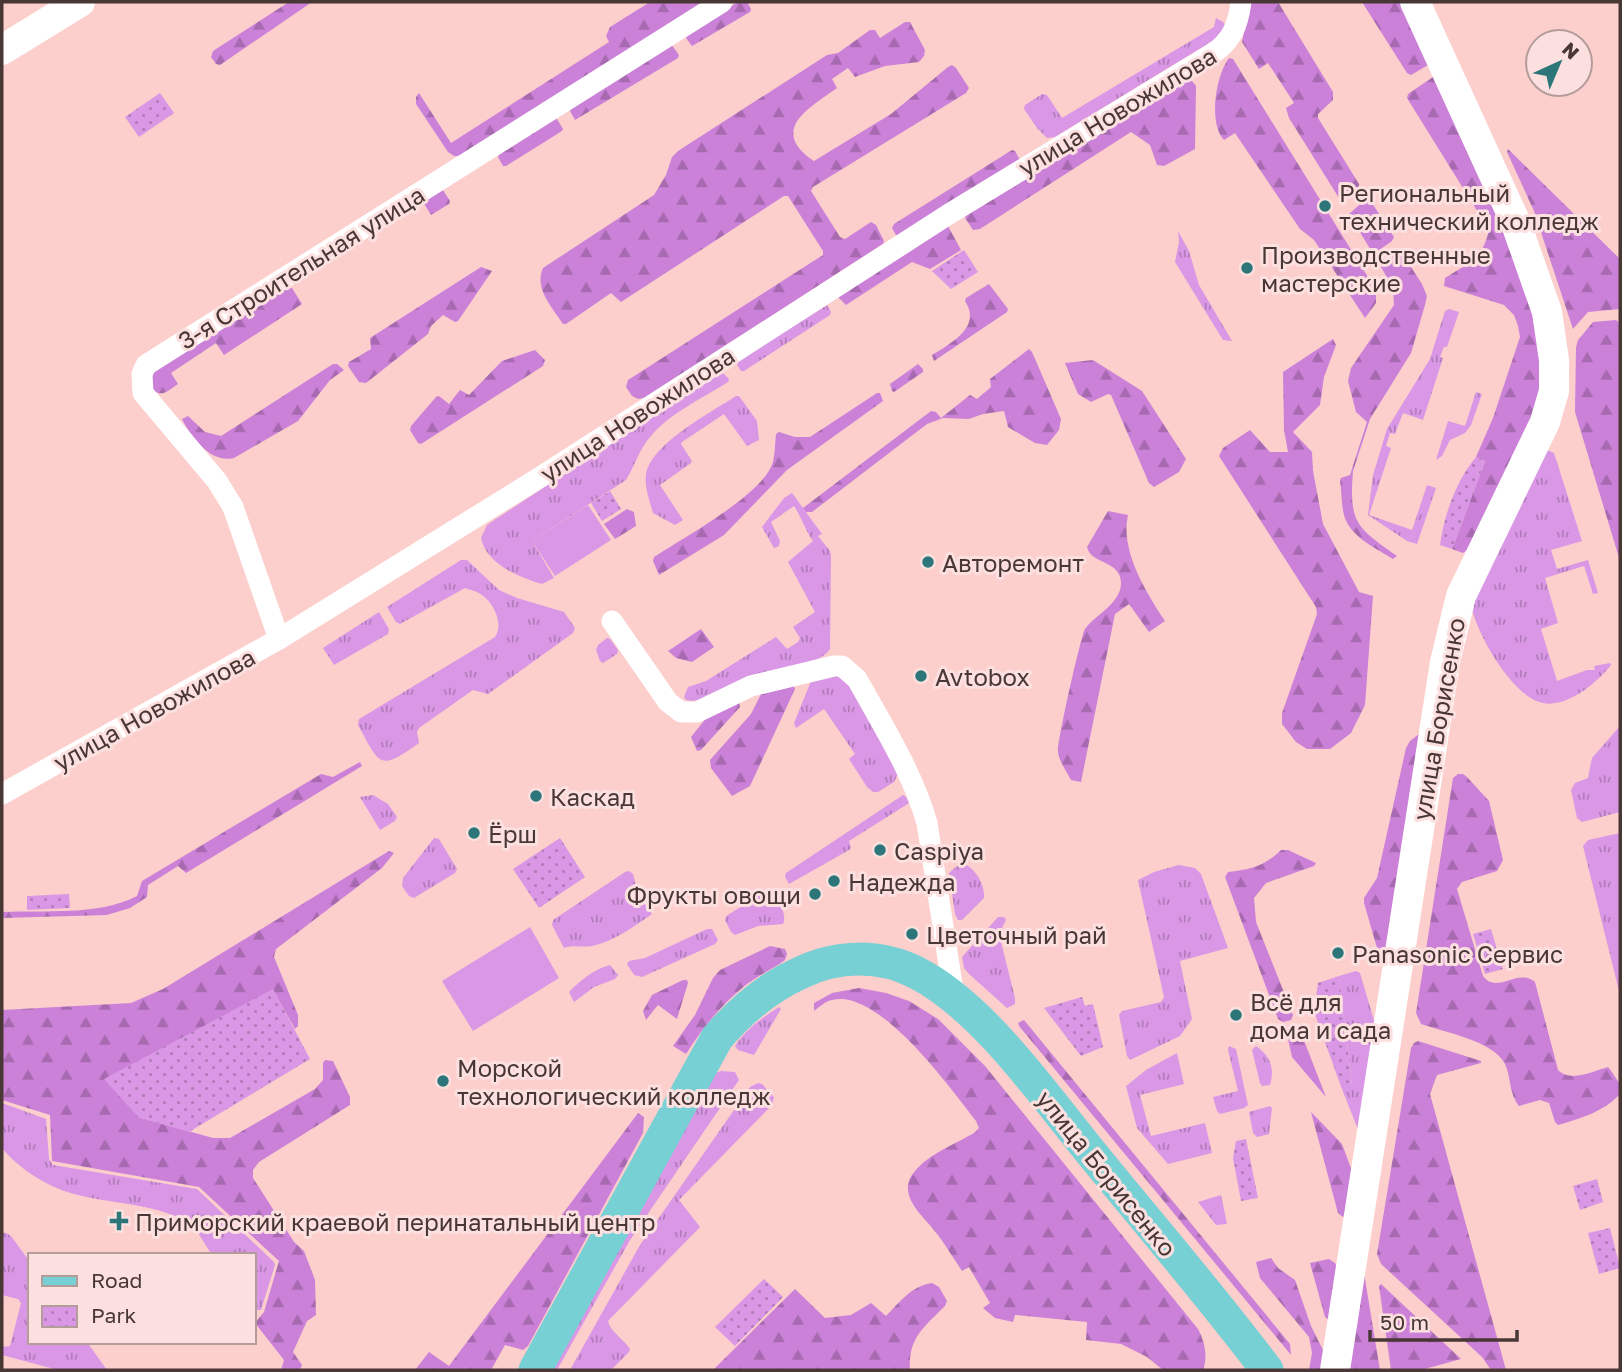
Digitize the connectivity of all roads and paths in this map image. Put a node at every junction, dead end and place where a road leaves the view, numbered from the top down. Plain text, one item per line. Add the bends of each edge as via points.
1 (79, 2) edge
2 (722, 2) edge
3 (1241, 2) edge
4 (1415, 2) edge
5 (2, 50) edge
6 (612, 621) dead end
7 (279, 639) junction
8 (2, 794) edge
9 (954, 997) junction
10 (535, 1370) edge
11 (1268, 1370) edge
12 (1335, 1370) edge

1 - 5 main road
2 - 7 street, 3-я Строительная улица via 146,365 143,393 217,481 233,507
3 - 7 street, улица Новожилова via 1230,39 1212,54 949,214 530,484
4 - 12 main road, улица Борисенко via 1505,196 1547,312 1554,391 1545,422 1457,608
6 - 9 street via 668,702 681,712 697,712 758,684 834,666 842,666 856,679 913,780 921,803
7 - 8 street, улица Новожилова
9 - 10 main road, улица Борисенко via 917,973 861,958 823,962 788,979 740,1013 706,1056
9 - 11 main road, улица Борисенко via 1005,1048

